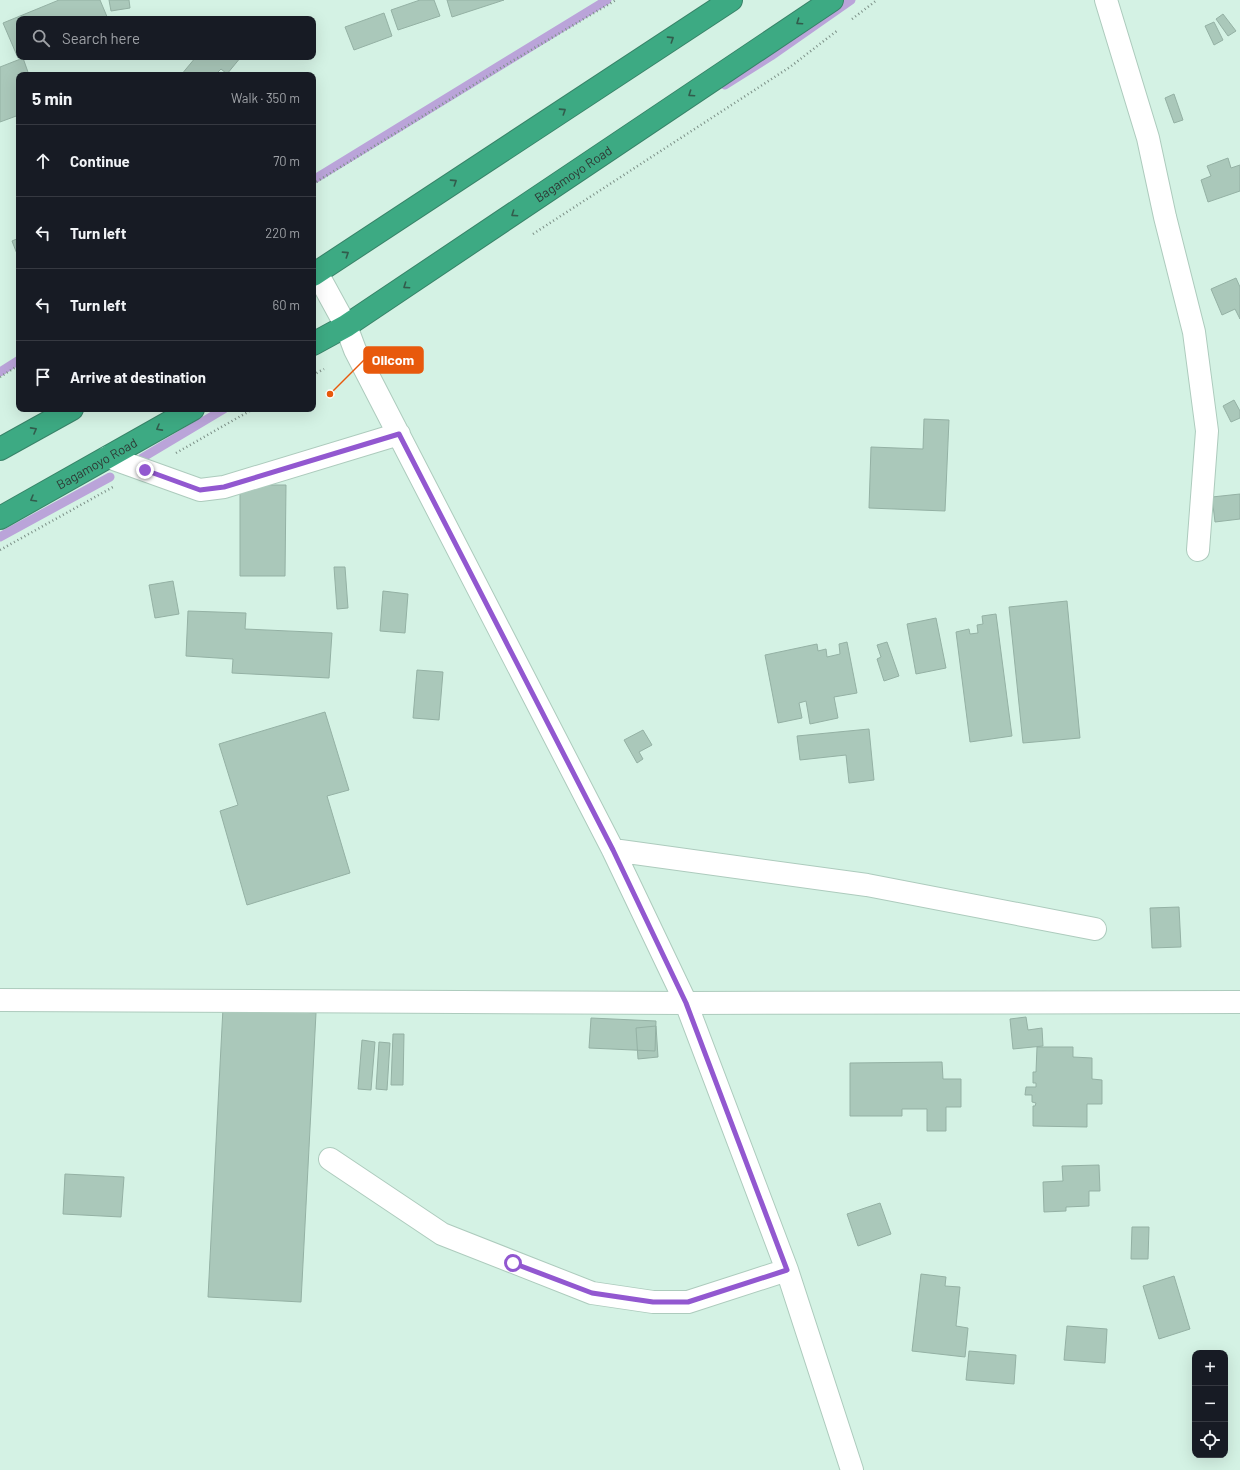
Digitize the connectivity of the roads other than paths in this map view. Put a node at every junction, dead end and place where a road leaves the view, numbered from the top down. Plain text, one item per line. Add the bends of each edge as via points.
1 (731, 0) edge
2 (832, 0) edge
3 (1106, 0) edge
4 (316, 273) edge
5 (316, 276) edge
6 (346, 326) junction
7 (316, 342) edge
8 (67, 412) edge
9 (188, 412) edge
10 (399, 434) junction
11 (0, 449) edge
12 (108, 456) junction
13 (0, 518) edge
14 (1198, 550) dead end
15 (613, 850) junction
16 (1095, 929) dead end
17 (0, 1000) edge
18 (1240, 1002) edge
19 (686, 1003) junction
20 (330, 1159) dead end
21 (787, 1270) junction
22 (852, 1470) edge

4 -> 1 highway
2 -> 6 highway, Bagamoyo Road
3 - 14 street via 1148,138 1194,332 1207,431
5 - 6 street
6 - 7 highway, Bagamoyo Road
6 - 10 street via 355,350
11 -> 8 highway
9 -> 12 highway, Bagamoyo Road
10 - 12 street via 224,487 200,490
10 - 15 street
12 -> 13 highway, Bagamoyo Road
15 - 16 street via 867,886
15 - 19 street
17 - 19 street
18 - 19 street
19 - 21 street
20 - 21 street via 442,1234 592,1293 653,1302 688,1302
21 - 22 street

